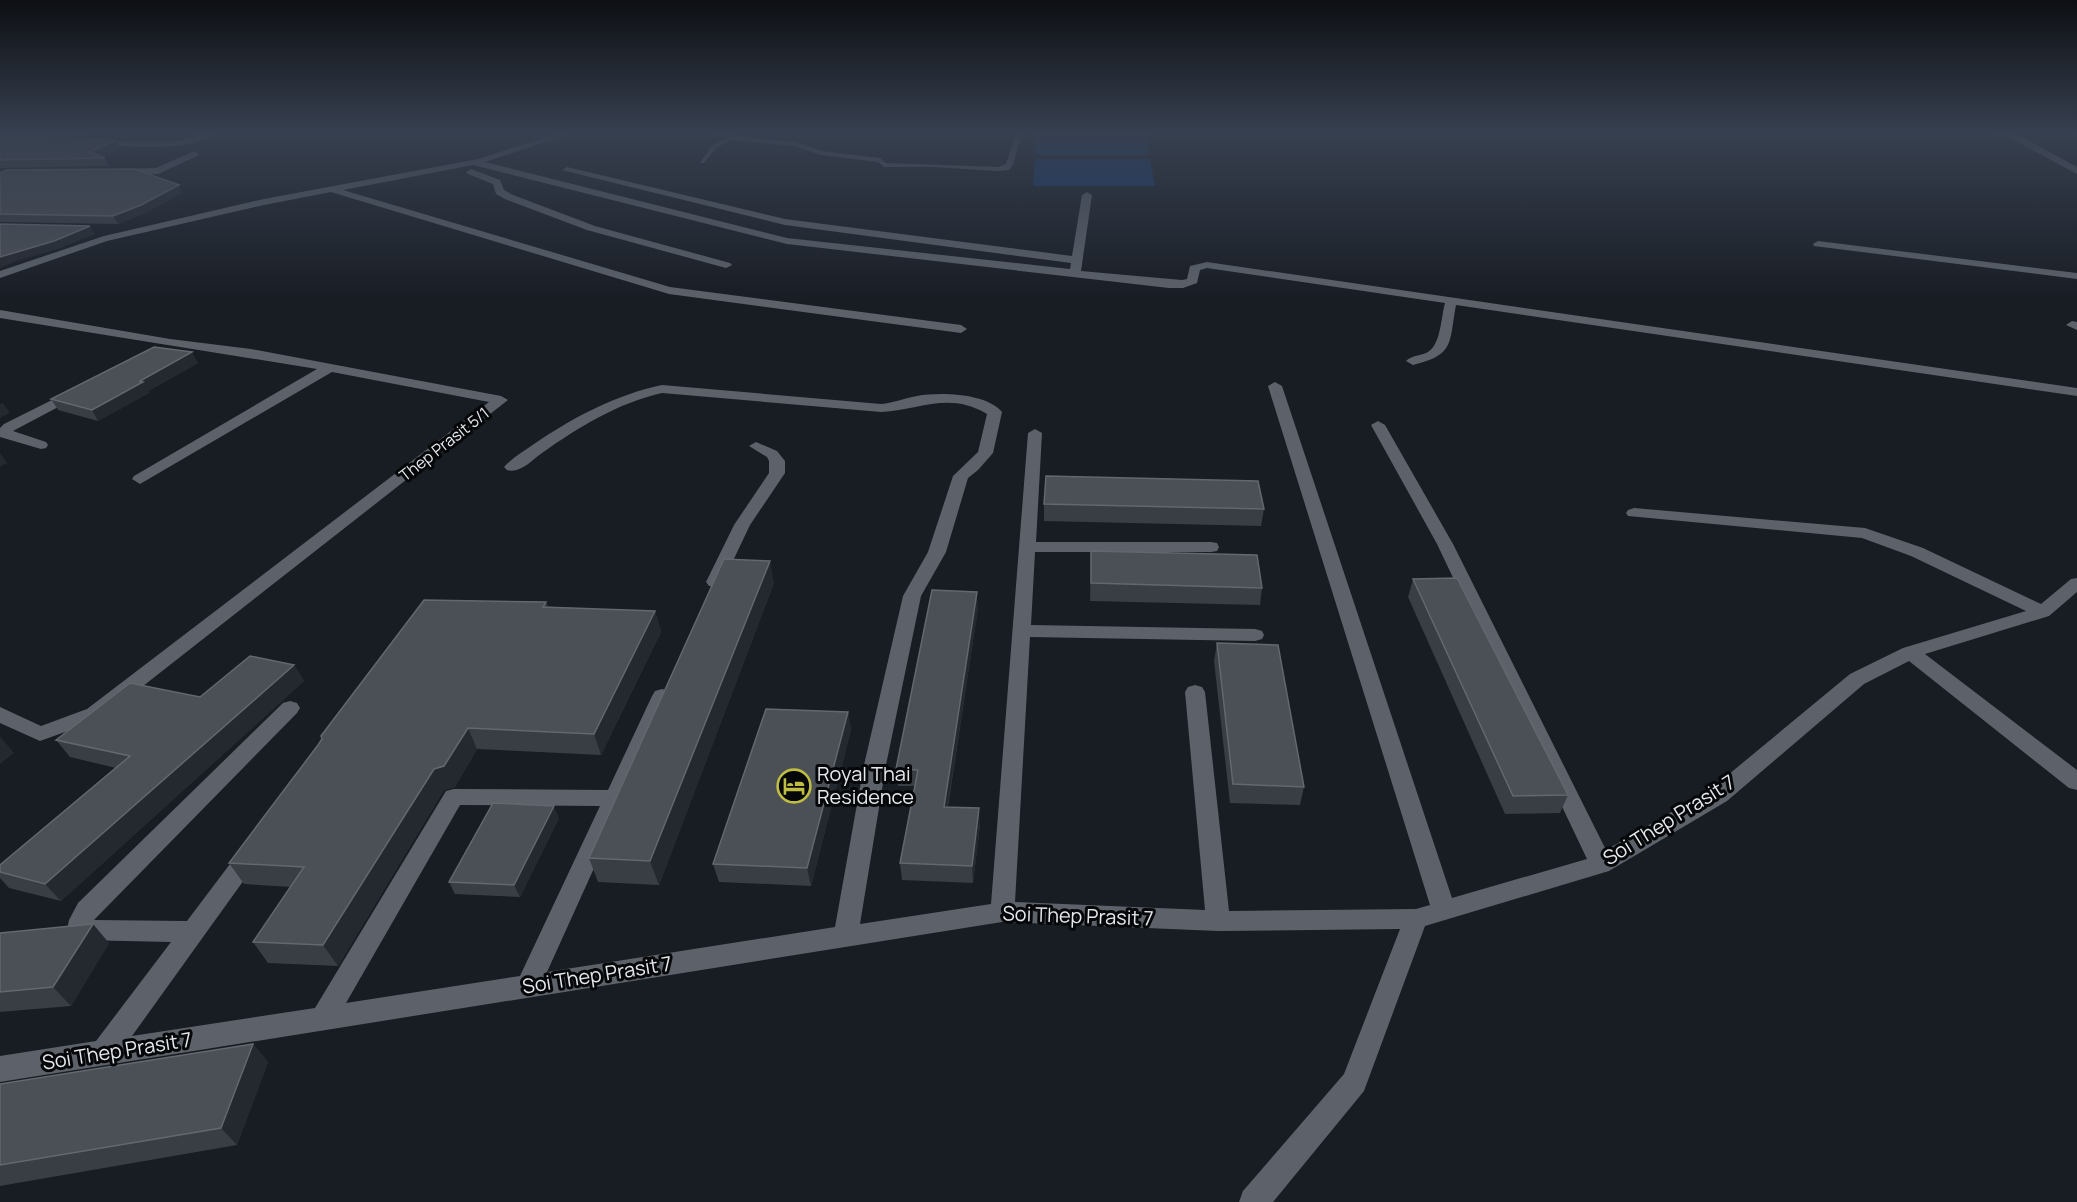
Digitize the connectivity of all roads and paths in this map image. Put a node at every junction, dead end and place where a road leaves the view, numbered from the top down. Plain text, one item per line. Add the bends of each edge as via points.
1 (330, 189) joint
2 (499, 189) edge
3 (580, 189) edge
4 (647, 189) edge
5 (1087, 195) dead end
6 (93, 230) edge
7 (144, 230) junction
8 (1818, 244) dead end
9 (1077, 260) junction
10 (726, 265) dead end
11 (1075, 274) junction
12 (0, 275) edge
13 (2077, 276) edge
14 (1451, 302) junction
15 (0, 314) edge
16 (961, 329) dead end
17 (170, 343) junction
18 (150, 354) edge
19 (1413, 362) dead end
20 (329, 368) junction
21 (90, 385) edge
22 (1275, 386) dead end
23 (2077, 392) edge
24 (1378, 424) dead end
25 (1035, 433) dead end
26 (41, 445) dead end
27 (756, 446) dead end
28 (512, 467) dead end
29 (140, 479) dead end
30 (1634, 513) dead end
31 (1028, 547) junction
32 (1211, 547) dead end
33 (2077, 583) edge
34 (708, 598) edge
35 (2043, 612) junction
36 (1022, 631) junction
37 (1255, 635) dead end
38 (1910, 652) junction
39 (669, 682) edge
40 (1196, 692) dead end
41 (290, 708) dead end
42 (0, 714) edge
43 (2077, 782) edge
44 (615, 798) junction
45 (264, 836) edge
46 (1601, 864) junction
47 (1444, 911) junction
48 (1002, 912) junction
49 (1416, 919) junction
50 (1218, 921) junction
51 (192, 932) junction
52 (846, 937) junction
53 (528, 986) junction
54 (323, 1018) junction
55 (103, 1053) junction
56 (0, 1069) edge
57 (1254, 1202) edge

1 - 7 street
1 - 16 street via 669,290
2 - 10 street via 509,197 591,228
3 - 11 street via 787,241
4 - 9 street via 785,222
5 - 9 street
6 - 7 street
7 - 12 street via 104,239
8 - 13 street
9 - 11 street
11 - 14 street via 1183,284 1193,281 1194,268 1208,265
14 - 19 street via 1441,348
14 - 23 street
15 - 17 street, Thep Prasit 5/1
17 - 18 street
17 - 20 street, Thep Prasit 5/1
20 - 29 street
20 - 42 street, Thep Prasit 5/1 via 501,400 94,714 40,734
21 - 26 street via 3,433
22 - 47 street
24 - 46 street via 1445,544
25 - 31 street via 1038,476
27 - 34 street via 772,454 777,461 777,473 742,525
28 - 52 street via 561,432 625,400 662,389 881,408 949,398 981,404 995,412 985,453 961,476 936,552 912,596 875,765
30 - 35 street via 1865,533 1917,552
31 - 32 street
31 - 36 street
33 - 35 street, Soi Thep Prasit 7
35 - 38 street, Soi Thep Prasit 7
36 - 37 street
36 - 48 street
38 - 43 street
38 - 46 street, Soi Thep Prasit 7 via 1857,679 1719,795
39 - 44 street
40 - 50 street
41 - 51 street via 87,910 79,930
44 - 53 street
44 - 54 street via 454,797
45 - 51 street
46 - 47 street, Soi Thep Prasit 7
47 - 49 street, Soi Thep Prasit 7
48 - 50 street, Soi Thep Prasit 7
48 - 52 street, Soi Thep Prasit 7
49 - 50 street, Soi Thep Prasit 7
49 - 57 street via 1354,1082
51 - 55 street
52 - 53 street, Soi Thep Prasit 7
53 - 54 street, Soi Thep Prasit 7
54 - 55 street, Soi Thep Prasit 7
55 - 56 street, Soi Thep Prasit 7

